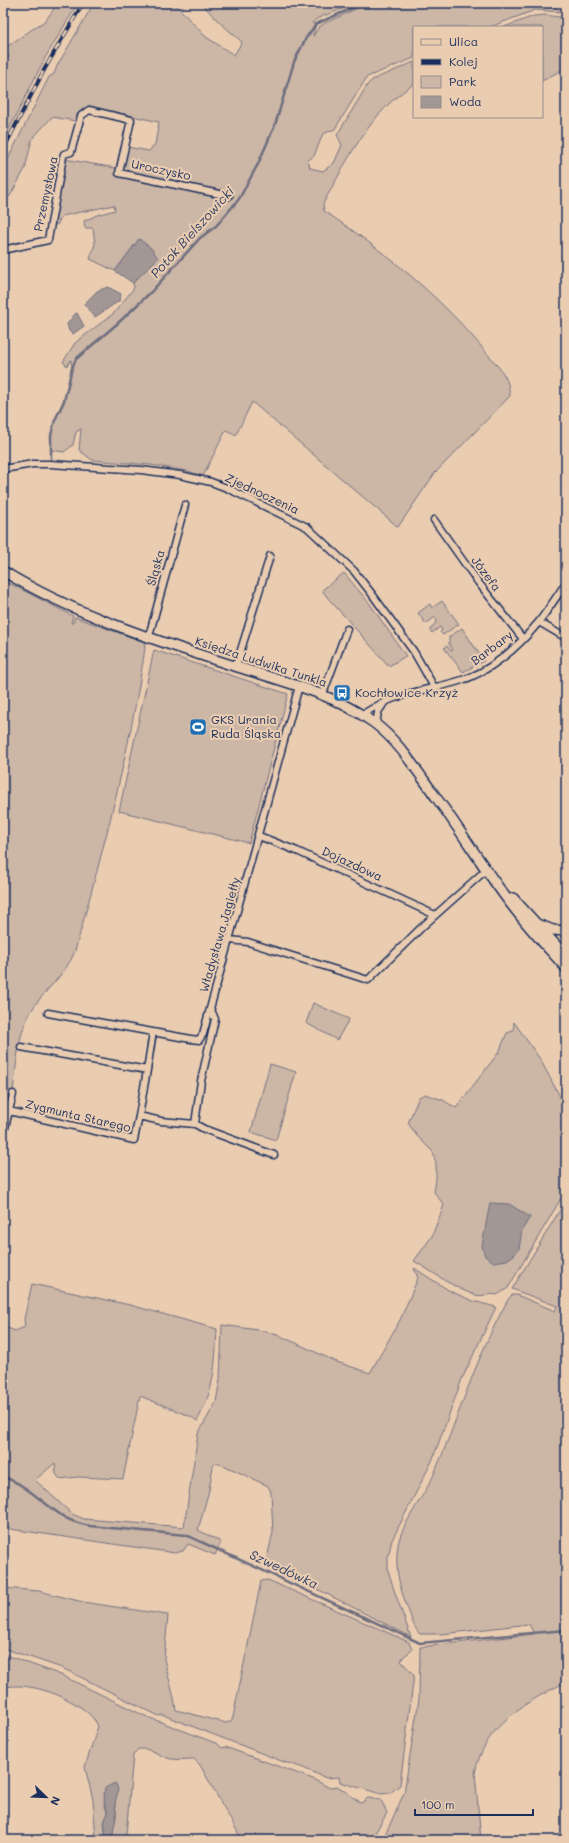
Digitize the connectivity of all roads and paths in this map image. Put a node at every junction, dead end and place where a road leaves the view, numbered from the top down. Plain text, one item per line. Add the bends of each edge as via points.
1 (131, 120) joint
2 (228, 196) dead end
3 (3, 250) edge
4 (3, 469) edge
5 (185, 505) dead end
6 (434, 520) dead end
7 (270, 556) dead end
8 (3, 571) edge
9 (566, 583) edge
10 (539, 622) junction
11 (347, 629) dead end
12 (149, 636) junction
13 (566, 638) edge
14 (523, 639) junction
15 (236, 666) junction
16 (299, 686) junction
17 (434, 687) junction
18 (323, 694) junction
19 (384, 702) junction
20 (362, 715) junction
21 (376, 724) junction
22 (259, 836) junction
23 (487, 868) junction
24 (493, 878) junction
25 (435, 915) junction
26 (538, 924) junction
27 (566, 931) edge
28 (230, 940) junction
29 (566, 941) edge
30 (564, 957) edge
31 (211, 1010) junction
32 (48, 1013) dead end
33 (153, 1032) junction
34 (21, 1046) dead end
35 (146, 1070) junction
36 (13, 1094) dead end
37 (9, 1111) junction
38 (139, 1116) junction
39 (195, 1124) junction
40 (3, 1136) edge
41 (274, 1155) dead end

1 - 2 street, Uroczysko via 119,173
1 - 3 street, Przemysłowa via 89,110 85,112 78,123 72,150 63,157 48,240
4 - 17 street, Zjednoczenia via 50,464 134,469 180,475 227,488 307,527 363,582 414,652
5 - 12 street, Śląska
6 - 14 street, Józefa
7 - 15 street
8 - 12 street, Księdza Ludwika Tunkla via 50,597
9 - 10 street, Barbary
10 - 13 street
10 - 14 street, Barbary
11 - 18 street
12 - 15 street, Księdza Ludwika Tunkla
14 - 17 street, Barbary via 480,672 460,681
15 - 16 street, Księdza Ludwika Tunkla
16 - 18 street, Księdza Ludwika Tunkla
16 - 22 street, Władysława Jagiełły
17 - 19 street, Barbary via 410,692
18 - 20 street, Księdza Ludwika Tunkla
19 - 20 street, Barbary
19 - 21 street via 378,712
20 - 21 street, Księdza Ludwika Tunkla
21 - 23 street, Księdza Ludwika Tunkla via 403,752
22 - 25 street, Dojazdowa
22 - 28 street, Władysława Jagiełły
23 - 24 street, Księdza Ludwika Tunkla
23 - 25 street
24 - 26 street, Księdza Ludwika Tunkla
24 - 30 street, Księdza Ludwika Tunkla via 513,907 550,949
25 - 28 street via 368,980 248,942
26 - 27 street via 553,930
26 - 30 street, Księdza Ludwika Tunkla
28 - 31 street, Władysława Jagiełły
29 - 30 street
31 - 33 street, Władysława Jagiełły via 199,1040
31 - 39 street via 215,1019 201,1081
32 - 33 street, Władysława Jagiełły
33 - 35 street
34 - 35 street
35 - 38 street
36 - 37 street
37 - 38 street, Zygmunta Starego via 134,1140
37 - 40 street, Zygmunta Starego
38 - 39 street, Zygmunta Starego
39 - 41 street, Zygmunta Starego

